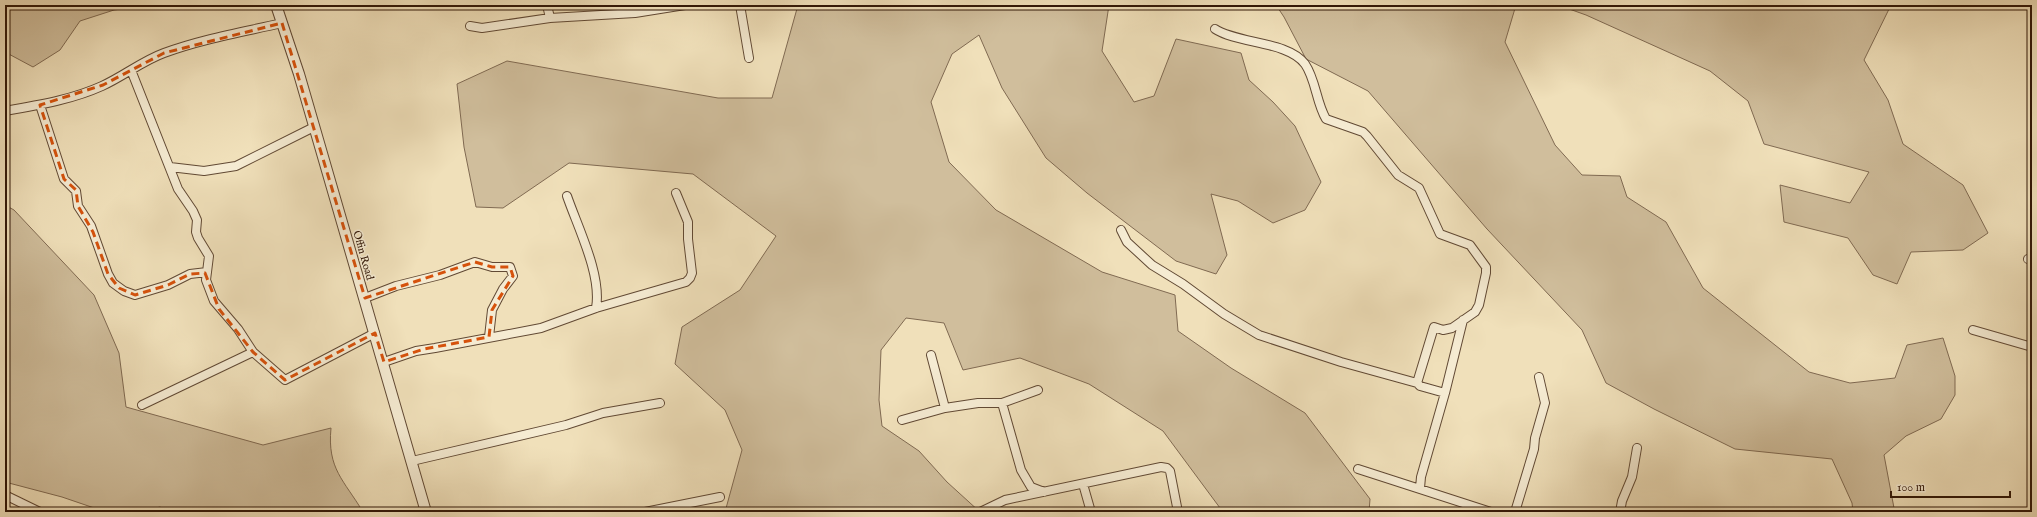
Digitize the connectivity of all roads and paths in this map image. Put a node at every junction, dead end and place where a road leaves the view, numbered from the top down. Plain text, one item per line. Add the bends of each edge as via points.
1 (276, 5) edge
2 (547, 5) edge
3 (685, 5) edge
4 (740, 5) edge
5 (550, 18) junction
6 (282, 23) junction
7 (470, 26) dead end
8 (1215, 28) dead end
9 (749, 58) dead end
10 (130, 70) junction
11 (40, 105) junction
12 (5, 111) edge
13 (314, 127) junction
14 (170, 167) junction
15 (676, 193) dead end
16 (568, 196) dead end
17 (1121, 230) dead end
18 (207, 272) junction
19 (365, 298) junction
20 (596, 308) junction
21 (1463, 320) junction
22 (1973, 330) dead end
23 (375, 332) junction
24 (489, 337) junction
25 (2032, 347) edge
26 (253, 352) junction
27 (931, 355) dead end
28 (384, 362) junction
29 (1539, 378) dead end
30 (1417, 383) junction
31 (1038, 390) dead end
32 (1445, 392) junction
33 (660, 403) dead end
34 (1002, 403) junction
35 (142, 405) dead end
36 (945, 408) junction
37 (902, 420) dead end
38 (1637, 448) dead end
39 (412, 461) junction
40 (1358, 469) dead end
41 (1083, 484) junction
42 (1420, 488) junction
43 (1044, 492) junction
44 (5, 495) edge
45 (720, 498) dead end
46 (40, 512) edge
47 (426, 512) edge
48 (645, 512) edge
49 (980, 512) edge
50 (1090, 512) edge
51 (1178, 512) edge
52 (1491, 512) edge
53 (1515, 512) edge
54 (1620, 512) edge

1 - 6 street, Offin Road
2 - 5 street
3 - 5 street via 635,13
4 - 9 street
5 - 7 street via 482,28
6 - 10 street via 183,47 150,58
6 - 13 street, Offin Road
8 - 21 street via 1228,35 1298,57 1310,74 1326,119 1363,132 1398,175 1419,188 1440,234 1470,245 1486,266 1486,273 1475,312
10 - 11 street via 88,92
10 - 14 street
11 - 12 street
11 - 18 street via 64,179 76,191 78,206 91,226 108,274 114,283 135,295 168,285 190,274
13 - 14 street via 231,167 204,171
13 - 19 street, Offin Road
14 - 18 street via 178,189 197,220 198,238 210,256
15 - 20 street via 688,222 692,272 690,278 686,282
16 - 20 street via 589,255 597,290
17 - 30 street via 1127,242 1152,265 1259,335
18 - 26 street via 206,280 214,301 238,329
19 - 23 street, Offin Road
19 - 24 street via 476,262 492,267 510,266 513,276 503,288 492,310
20 - 24 street via 541,328
21 - 30 street via 1452,328 1443,330 1434,327
21 - 32 street
22 - 25 street
23 - 26 street via 285,380
23 - 28 street, Offin Road
24 - 28 street via 424,349
26 - 35 street
27 - 36 street
28 - 39 street, Offin Road
29 - 53 street via 1545,403
30 - 32 street
31 - 34 street
32 - 42 street
33 - 39 street via 603,413 566,425
34 - 36 street via 978,403
34 - 43 street via 1021,470 1031,487
36 - 37 street
38 - 54 street via 1632,477
39 - 47 street, Offin Road
40 - 42 street
41 - 43 street
41 - 50 street
41 - 51 street via 1167,468 1170,471
42 - 52 street
43 - 49 street via 1005,500
44 - 46 street
45 - 48 street

